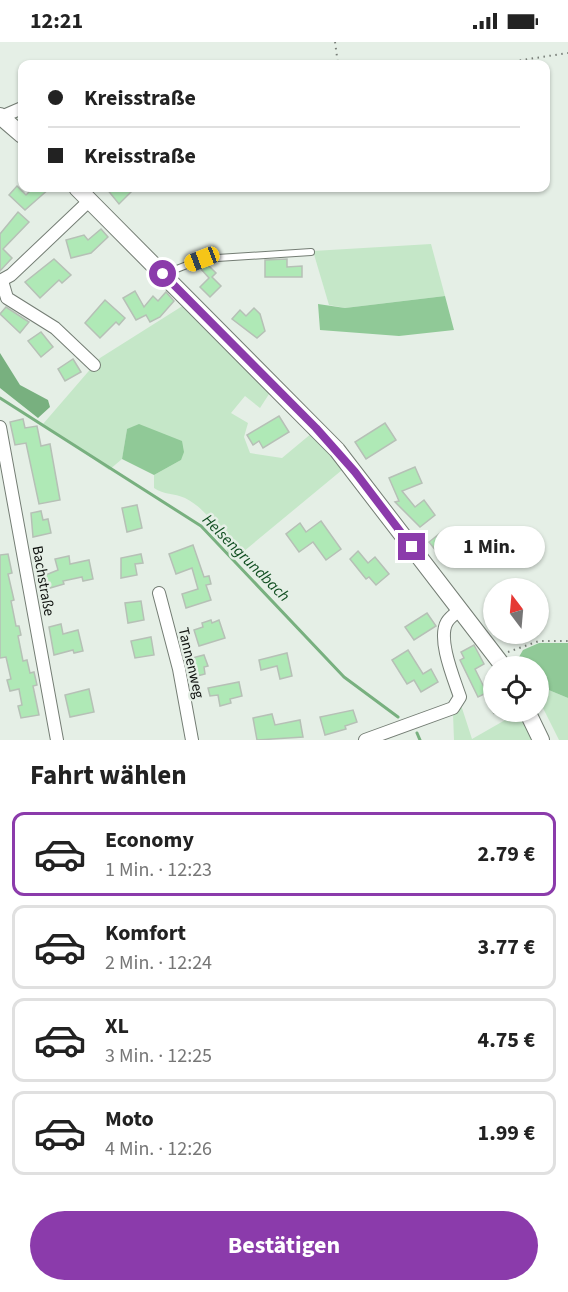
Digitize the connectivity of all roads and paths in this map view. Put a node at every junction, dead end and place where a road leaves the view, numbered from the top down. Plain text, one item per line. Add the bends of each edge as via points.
1 (335, 42) edge
2 (568, 53) edge
3 (337, 60) edge
4 (522, 60) edge
5 (18, 110) edge
6 (0, 117) edge
7 (18, 132) edge
8 (81, 192) edge
9 (90, 200) junction
10 (311, 252) dead end
11 (163, 274) junction
12 (1, 281) edge
13 (94, 364) dead end
14 (0, 427) edge
15 (159, 593) dead end
16 (461, 609) junction
17 (568, 641) edge
18 (496, 656) edge
19 (510, 656) edge
20 (533, 722) edge
21 (57, 740) edge
22 (192, 740) edge
23 (365, 740) edge
24 (541, 740) edge

1 - 3 path
2 - 4 path
5 - 6 street
6 - 7 street
8 - 9 street
9 - 11 street
9 - 12 street
10 - 11 lane via 202,259
11 - 16 street via 337,450
12 - 13 street via 7,297 55,328
14 - 21 street, Bachstraße
15 - 22 street, Tannenweg
16 - 18 street
16 - 23 street via 444,629 446,654 460,697 453,708
17 - 19 path via 539,641
20 - 24 street

